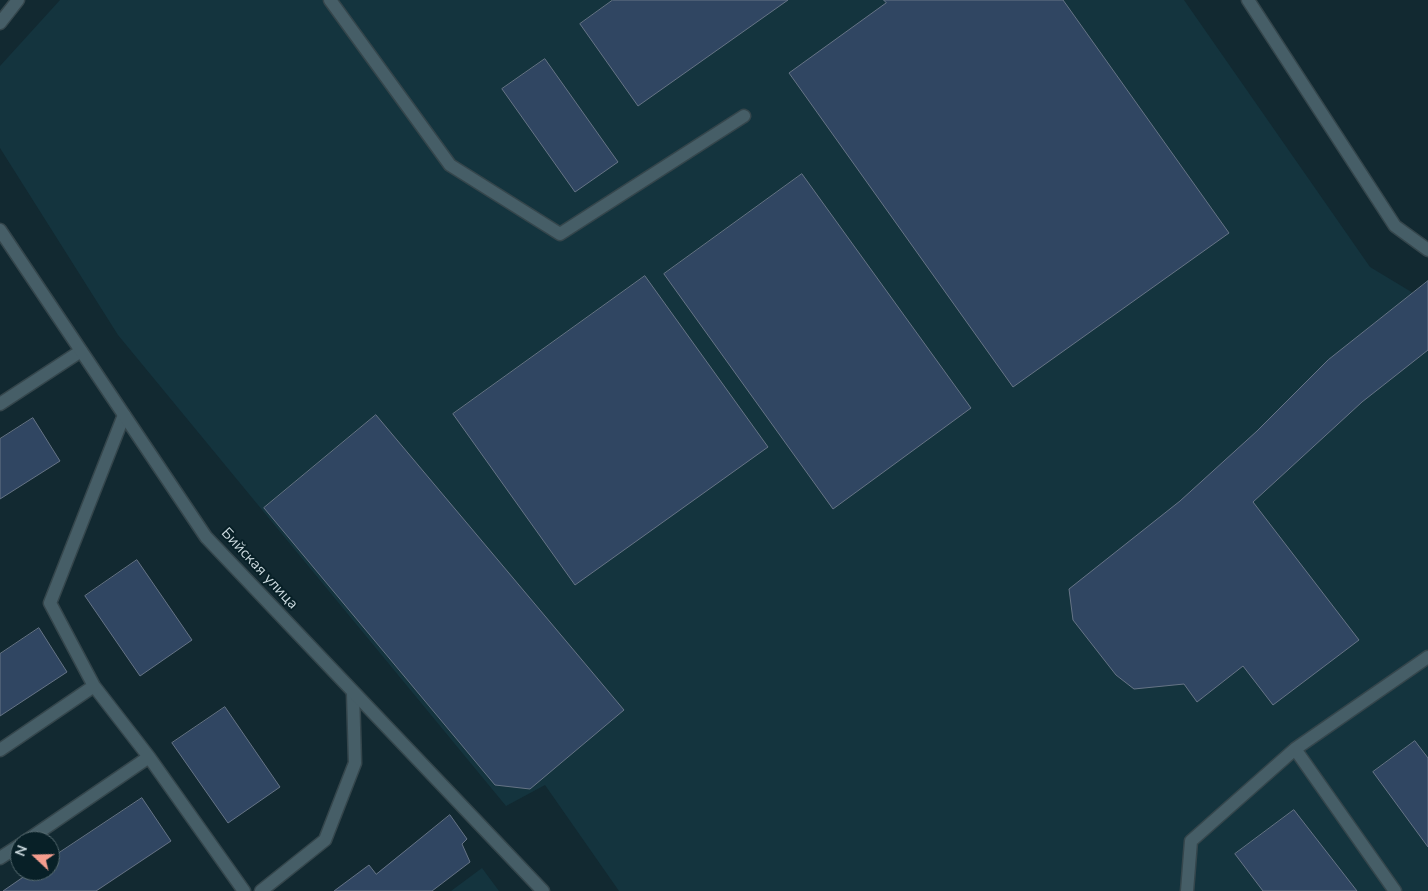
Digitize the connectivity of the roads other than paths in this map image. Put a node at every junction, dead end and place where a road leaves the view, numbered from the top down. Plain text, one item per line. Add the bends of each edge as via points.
1 (18, 0) edge
2 (330, 0) edge
3 (1248, 0) edge
4 (0, 23) edge
5 (744, 116) dead end
6 (0, 230) edge
7 (1428, 250) edge
8 (82, 352) junction
9 (0, 404) edge
10 (124, 415) junction
11 (1428, 657) edge
12 (94, 686) junction
13 (353, 693) junction
14 (1294, 749) junction
15 (0, 750) edge
16 (150, 757) junction
17 (41, 831) edge
18 (244, 891) edge
19 (261, 891) edge
20 (542, 891) edge
21 (1187, 891) edge
22 (1395, 891) edge

1 - 4 street
2 - 5 street via 450,165 560,234
3 - 7 street via 1395,226
6 - 8 street, Бийская улица
8 - 9 street
8 - 10 street, Бийская улица
10 - 12 street via 50,603
10 - 13 street, Бийская улица via 206,537
11 - 14 street
12 - 15 street
12 - 16 street
13 - 19 street via 355,762 325,840
13 - 20 street, Бийская улица
14 - 21 street via 1191,841
14 - 22 street
16 - 17 street
16 - 18 street

